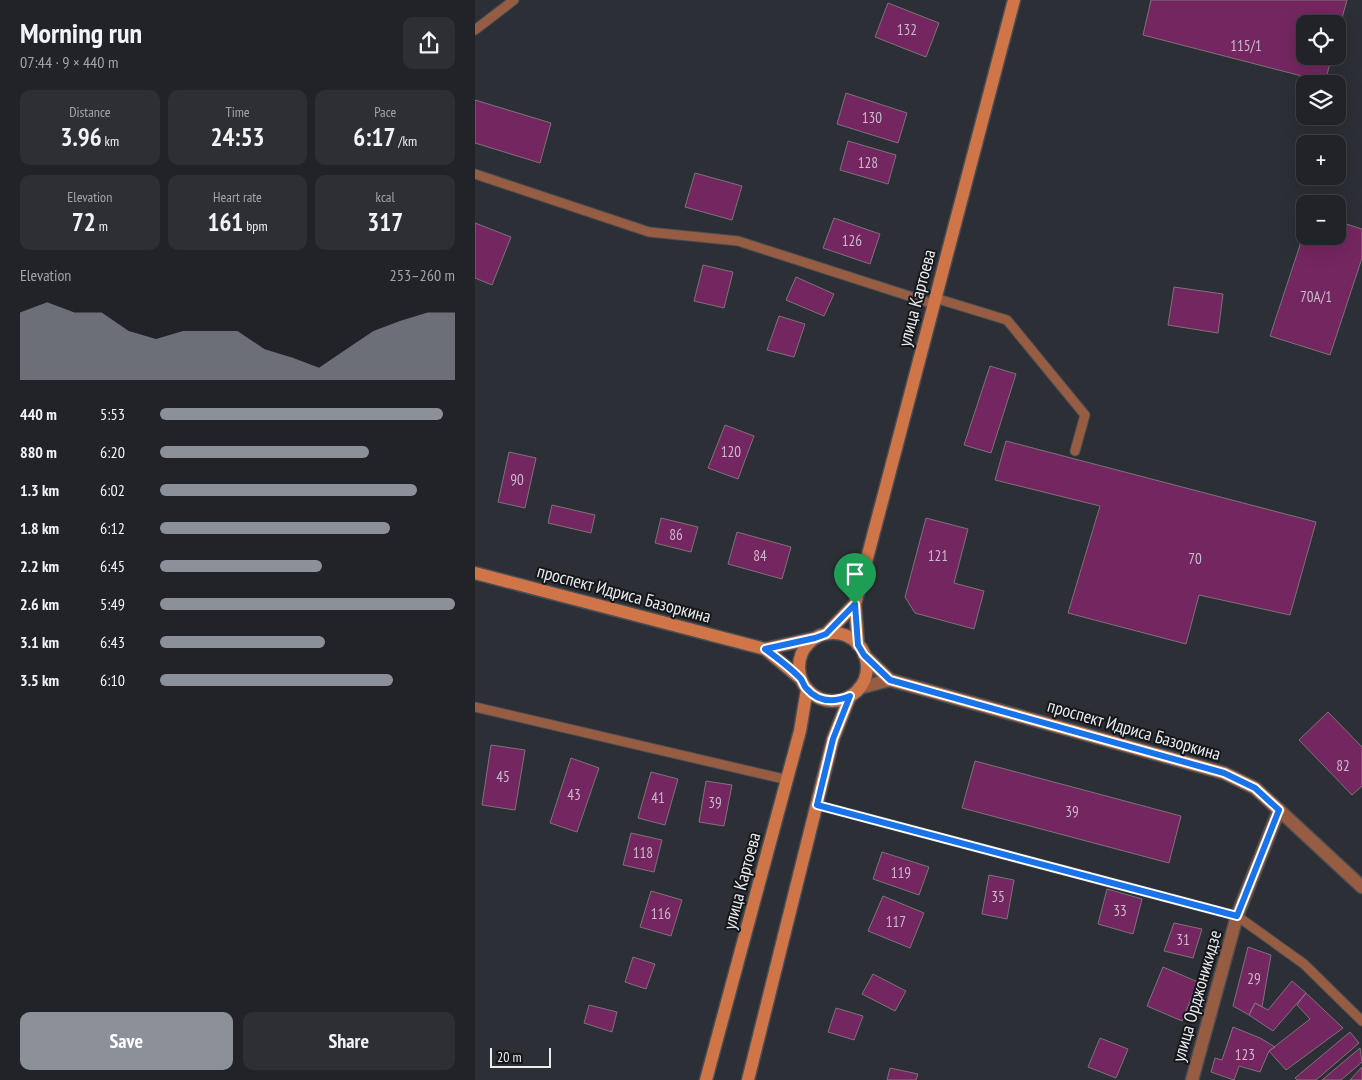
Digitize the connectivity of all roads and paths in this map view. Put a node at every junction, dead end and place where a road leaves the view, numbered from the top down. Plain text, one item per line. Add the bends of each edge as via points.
1 (514, 0) edge
2 (1014, 0) edge
3 (475, 30) edge
4 (475, 174) edge
5 (934, 301) junction
6 (1075, 451) dead end
7 (475, 573) edge
8 (855, 604) junction
9 (821, 636) junction
10 (765, 649) junction
11 (861, 650) junction
12 (890, 680) junction
13 (804, 684) junction
14 (855, 692) junction
15 (475, 707) edge
16 (788, 780) junction
17 (817, 805) junction
18 (1279, 810) junction
19 (1362, 887) edge
20 (1237, 916) junction
21 (1362, 1021) edge
22 (706, 1080) edge
23 (748, 1080) edge
24 (1192, 1080) edge

1 - 3 lane
2 - 5 main road, улица Картоева
4 - 5 lane via 649,232 738,242
5 - 6 lane via 1007,320 1085,414
5 - 8 main road, улица Картоева
7 - 10 main road, проспект Идриса Базоркина
8 - 9 main road, улица Картоева
8 - 11 main road, улица Картоева
9 - 10 main road, проспект Идриса Базоркина
9 - 11 main road via 838,634 849,637
9 - 13 main road via 806,646 801,656 799,668
10 - 13 main road, проспект Идриса Базоркина
11 - 12 main road, проспект Идриса Базоркина
11 - 14 main road via 867,667 865,678
12 - 14 street
12 - 18 main road, проспект Идриса Базоркина via 1224,773 1255,788
13 - 14 main road via 816,697 827,701 839,700
13 - 16 main road, улица Картоева via 800,732
14 - 17 main road via 833,739
15 - 16 lane
16 - 22 main road, улица Картоева
17 - 20 lane
17 - 23 main road
18 - 19 street, проспект Идриса Базоркина
18 - 20 street, улица Орджоникидзе
20 - 21 lane via 1304,964
20 - 24 street, улица Орджоникидзе

